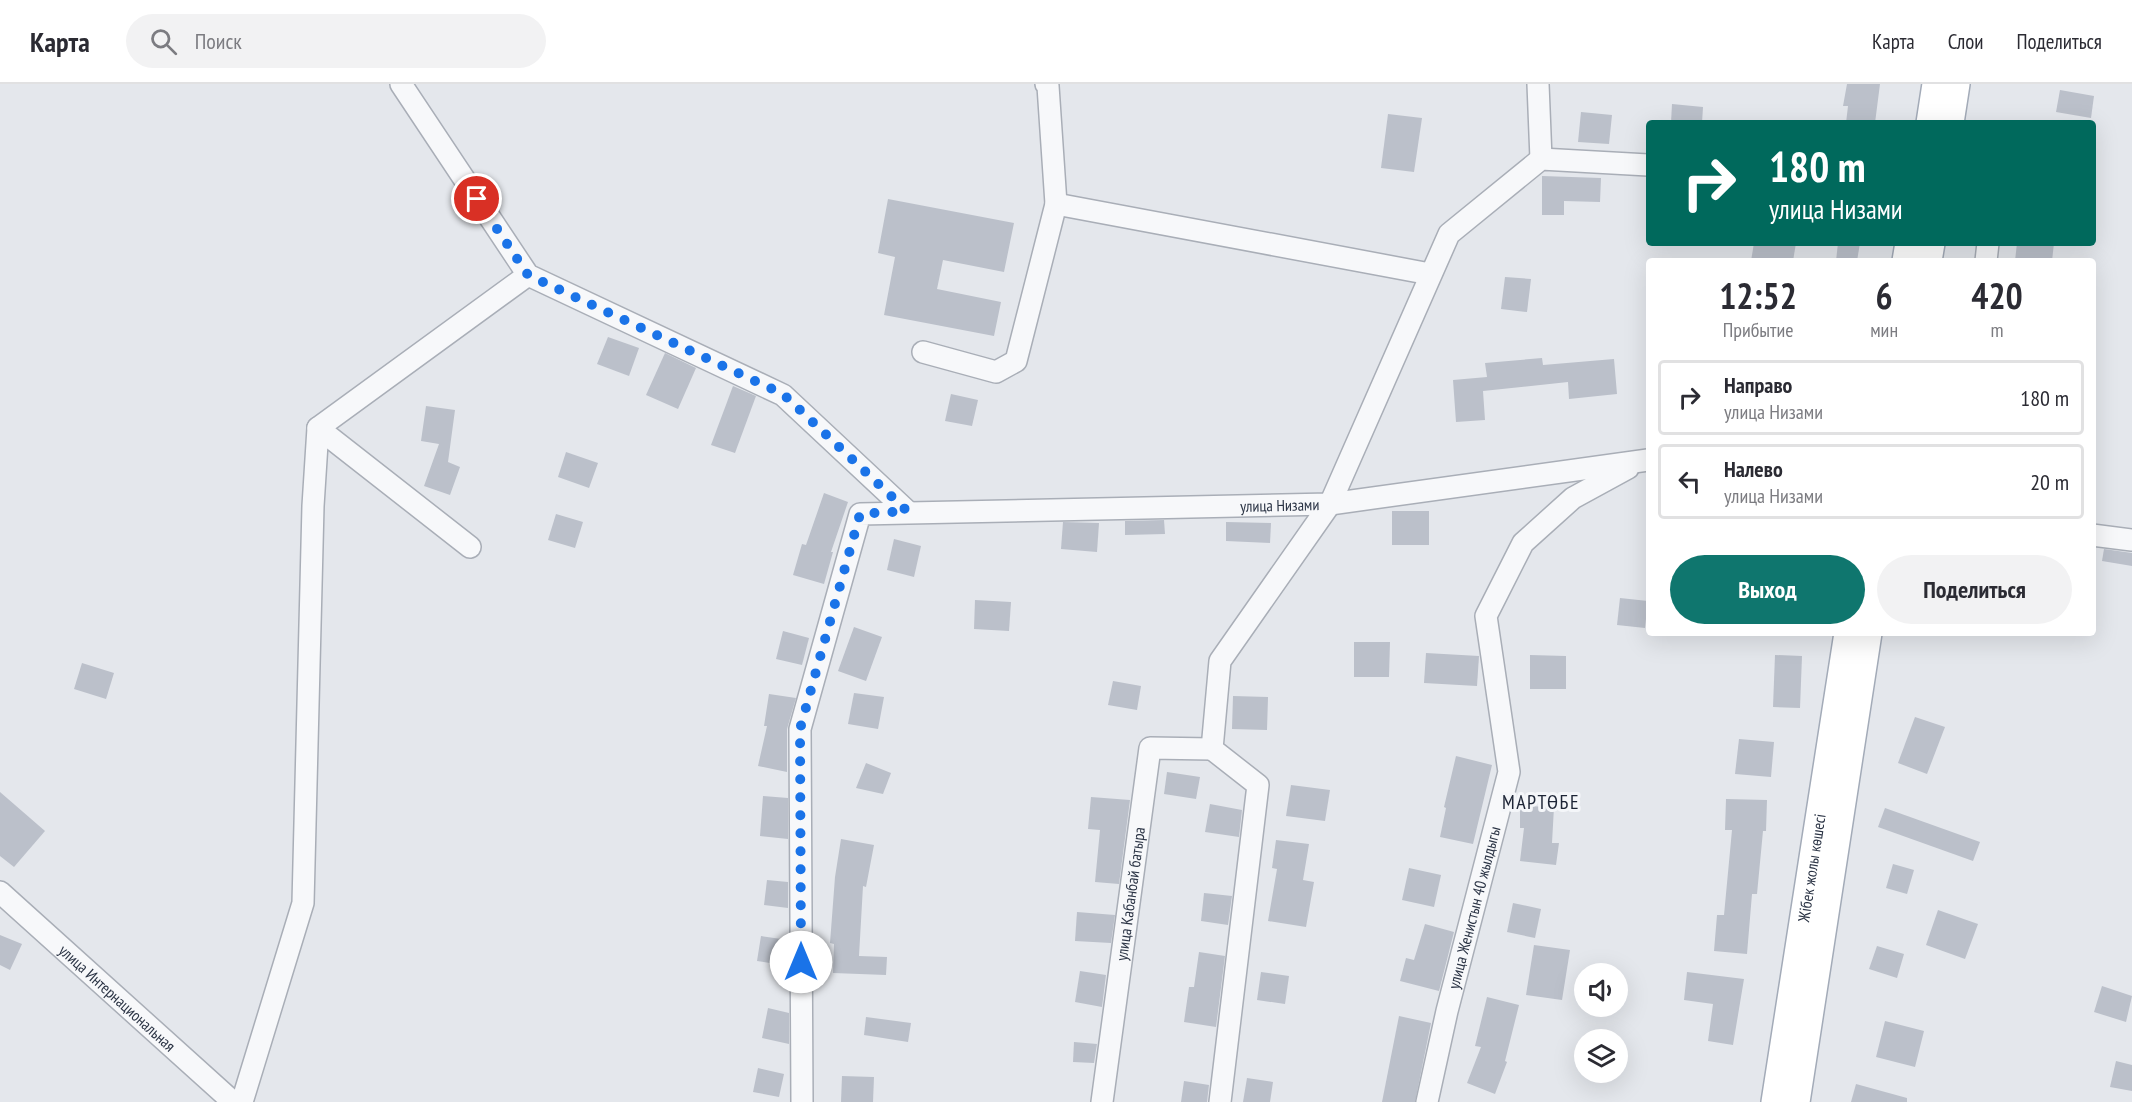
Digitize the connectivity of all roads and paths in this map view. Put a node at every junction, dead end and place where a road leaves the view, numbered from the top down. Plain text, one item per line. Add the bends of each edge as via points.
1 (402, 84) edge
2 (1538, 84) edge
3 (1936, 84) edge
4 (1956, 84) edge
5 (1047, 85) edge
6 (1930, 120) edge
7 (1950, 120) edge
8 (1541, 159) junction
9 (1646, 165) edge
10 (1056, 204) junction
11 (1430, 274) junction
12 (528, 275) junction
13 (923, 352) dead end
14 (318, 428) junction
15 (1645, 461) edge
16 (1330, 504) junction
17 (907, 511) junction
18 (2096, 536) edge
19 (2132, 540) edge
20 (470, 547) dead end
21 (1848, 636) edge
22 (1868, 636) edge
23 (1212, 749) junction
24 (0, 892) edge
25 (233, 1102) edge
26 (242, 1102) edge
27 (802, 1102) edge
28 (1102, 1102) edge
29 (1220, 1102) edge
30 (1427, 1102) edge
31 (1775, 1102) edge
32 (1796, 1102) edge

1 - 12 street
2 - 8 street
3 - 6 main road
4 - 7 main road
5 - 10 street
8 - 9 street
8 - 11 street via 1449,234
10 - 11 street
10 - 13 street via 1017,361 996,372
11 - 16 street
12 - 14 street
12 - 17 street via 783,394
14 - 20 street
14 - 26 street via 303,903
15 - 16 street, улица Низами
15 - 30 street, улица Женистын 40 жылдыгы via 1573,498 1523,543 1486,615 1509,772
16 - 17 street, улица Низами
16 - 23 street via 1220,662
17 - 27 street, улица Низами via 860,514 800,729
18 - 19 street
21 - 31 main road, Жібек жолы көшесі
22 - 32 main road, Жібек жолы көшесі
23 - 28 street, улица Кабанбай батыра via 1150,748
23 - 29 street via 1258,785
24 - 25 street, улица Интернациональная

